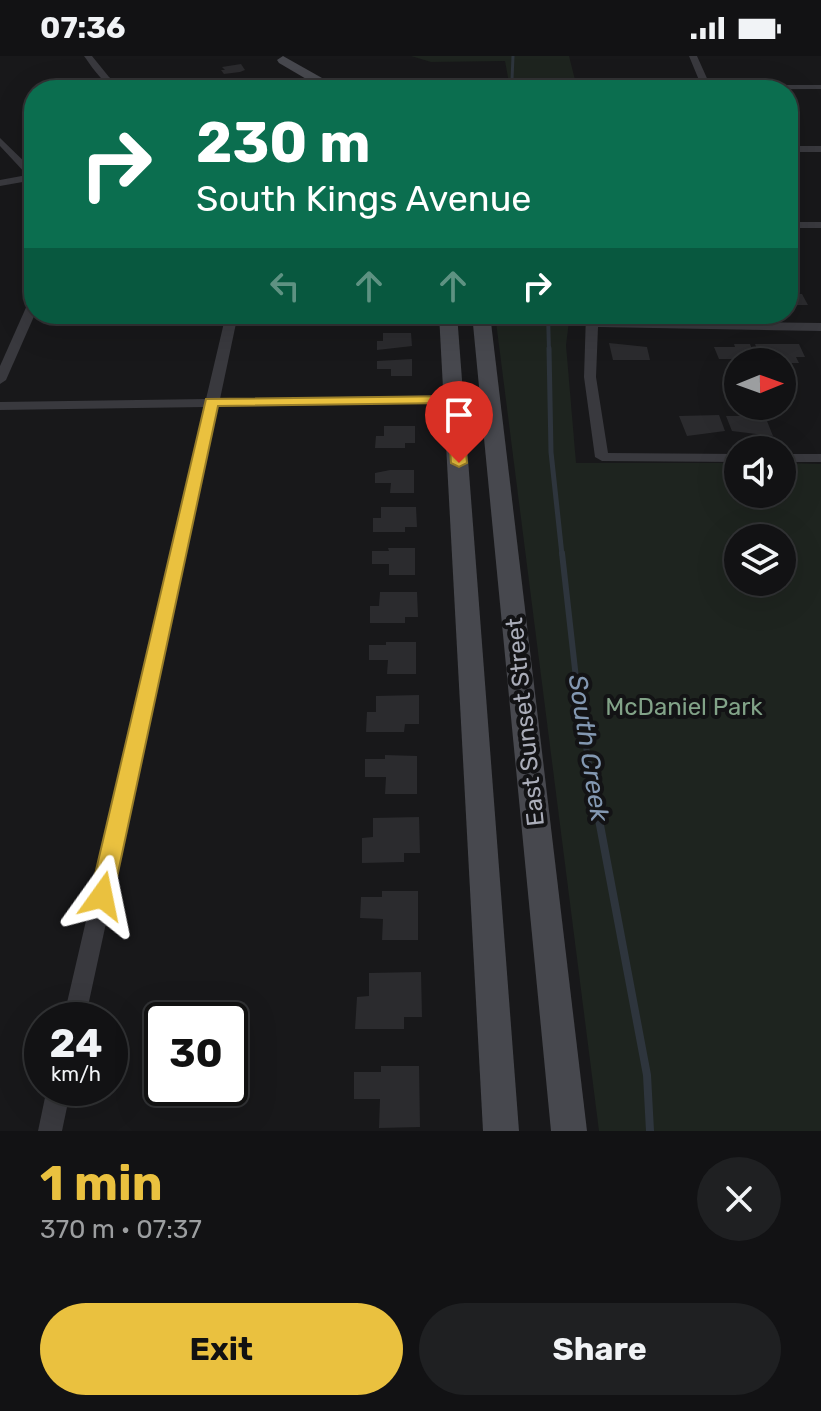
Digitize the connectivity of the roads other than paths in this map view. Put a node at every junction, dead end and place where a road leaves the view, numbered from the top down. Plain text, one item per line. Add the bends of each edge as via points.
1 (88, 56) edge
2 (693, 56) edge
3 (281, 58) edge
4 (107, 80) edge
5 (302, 80) edge
6 (317, 80) edge
7 (704, 80) edge
8 (798, 87) edge
9 (821, 87) edge
10 (0, 141) edge
11 (798, 149) edge
12 (821, 149) edge
13 (24, 166) edge
14 (24, 179) edge
15 (0, 183) edge
16 (798, 225) edge
17 (821, 225) edge
18 (25, 324) edge
19 (230, 324) edge
20 (449, 324) edge
21 (482, 324) edge
22 (592, 324) edge
23 (745, 324) edge
24 (821, 327) edge
25 (0, 380) edge
26 (454, 399) junction
27 (211, 402) junction
28 (0, 406) edge
29 (724, 458) edge
30 (796, 458) edge
31 (821, 458) edge
32 (78, 1002) edge
33 (55, 1106) edge
34 (50, 1131) edge
35 (501, 1131) edge
36 (569, 1131) edge

1 - 4 street
2 - 7 street
3 - 5 main road
3 - 6 main road
8 - 9 street
10 - 13 street
11 - 12 street
14 - 15 street
16 - 17 street
18 - 25 street
19 - 27 street
20 - 26 main road, East Sunset Street
21 - 36 main road, East Sunset Street
22 - 29 street via 590,377 602,457
23 - 24 street
26 - 27 street
26 - 35 main road, East Sunset Street
27 - 28 street
27 - 32 street
30 - 31 street
33 - 34 street

